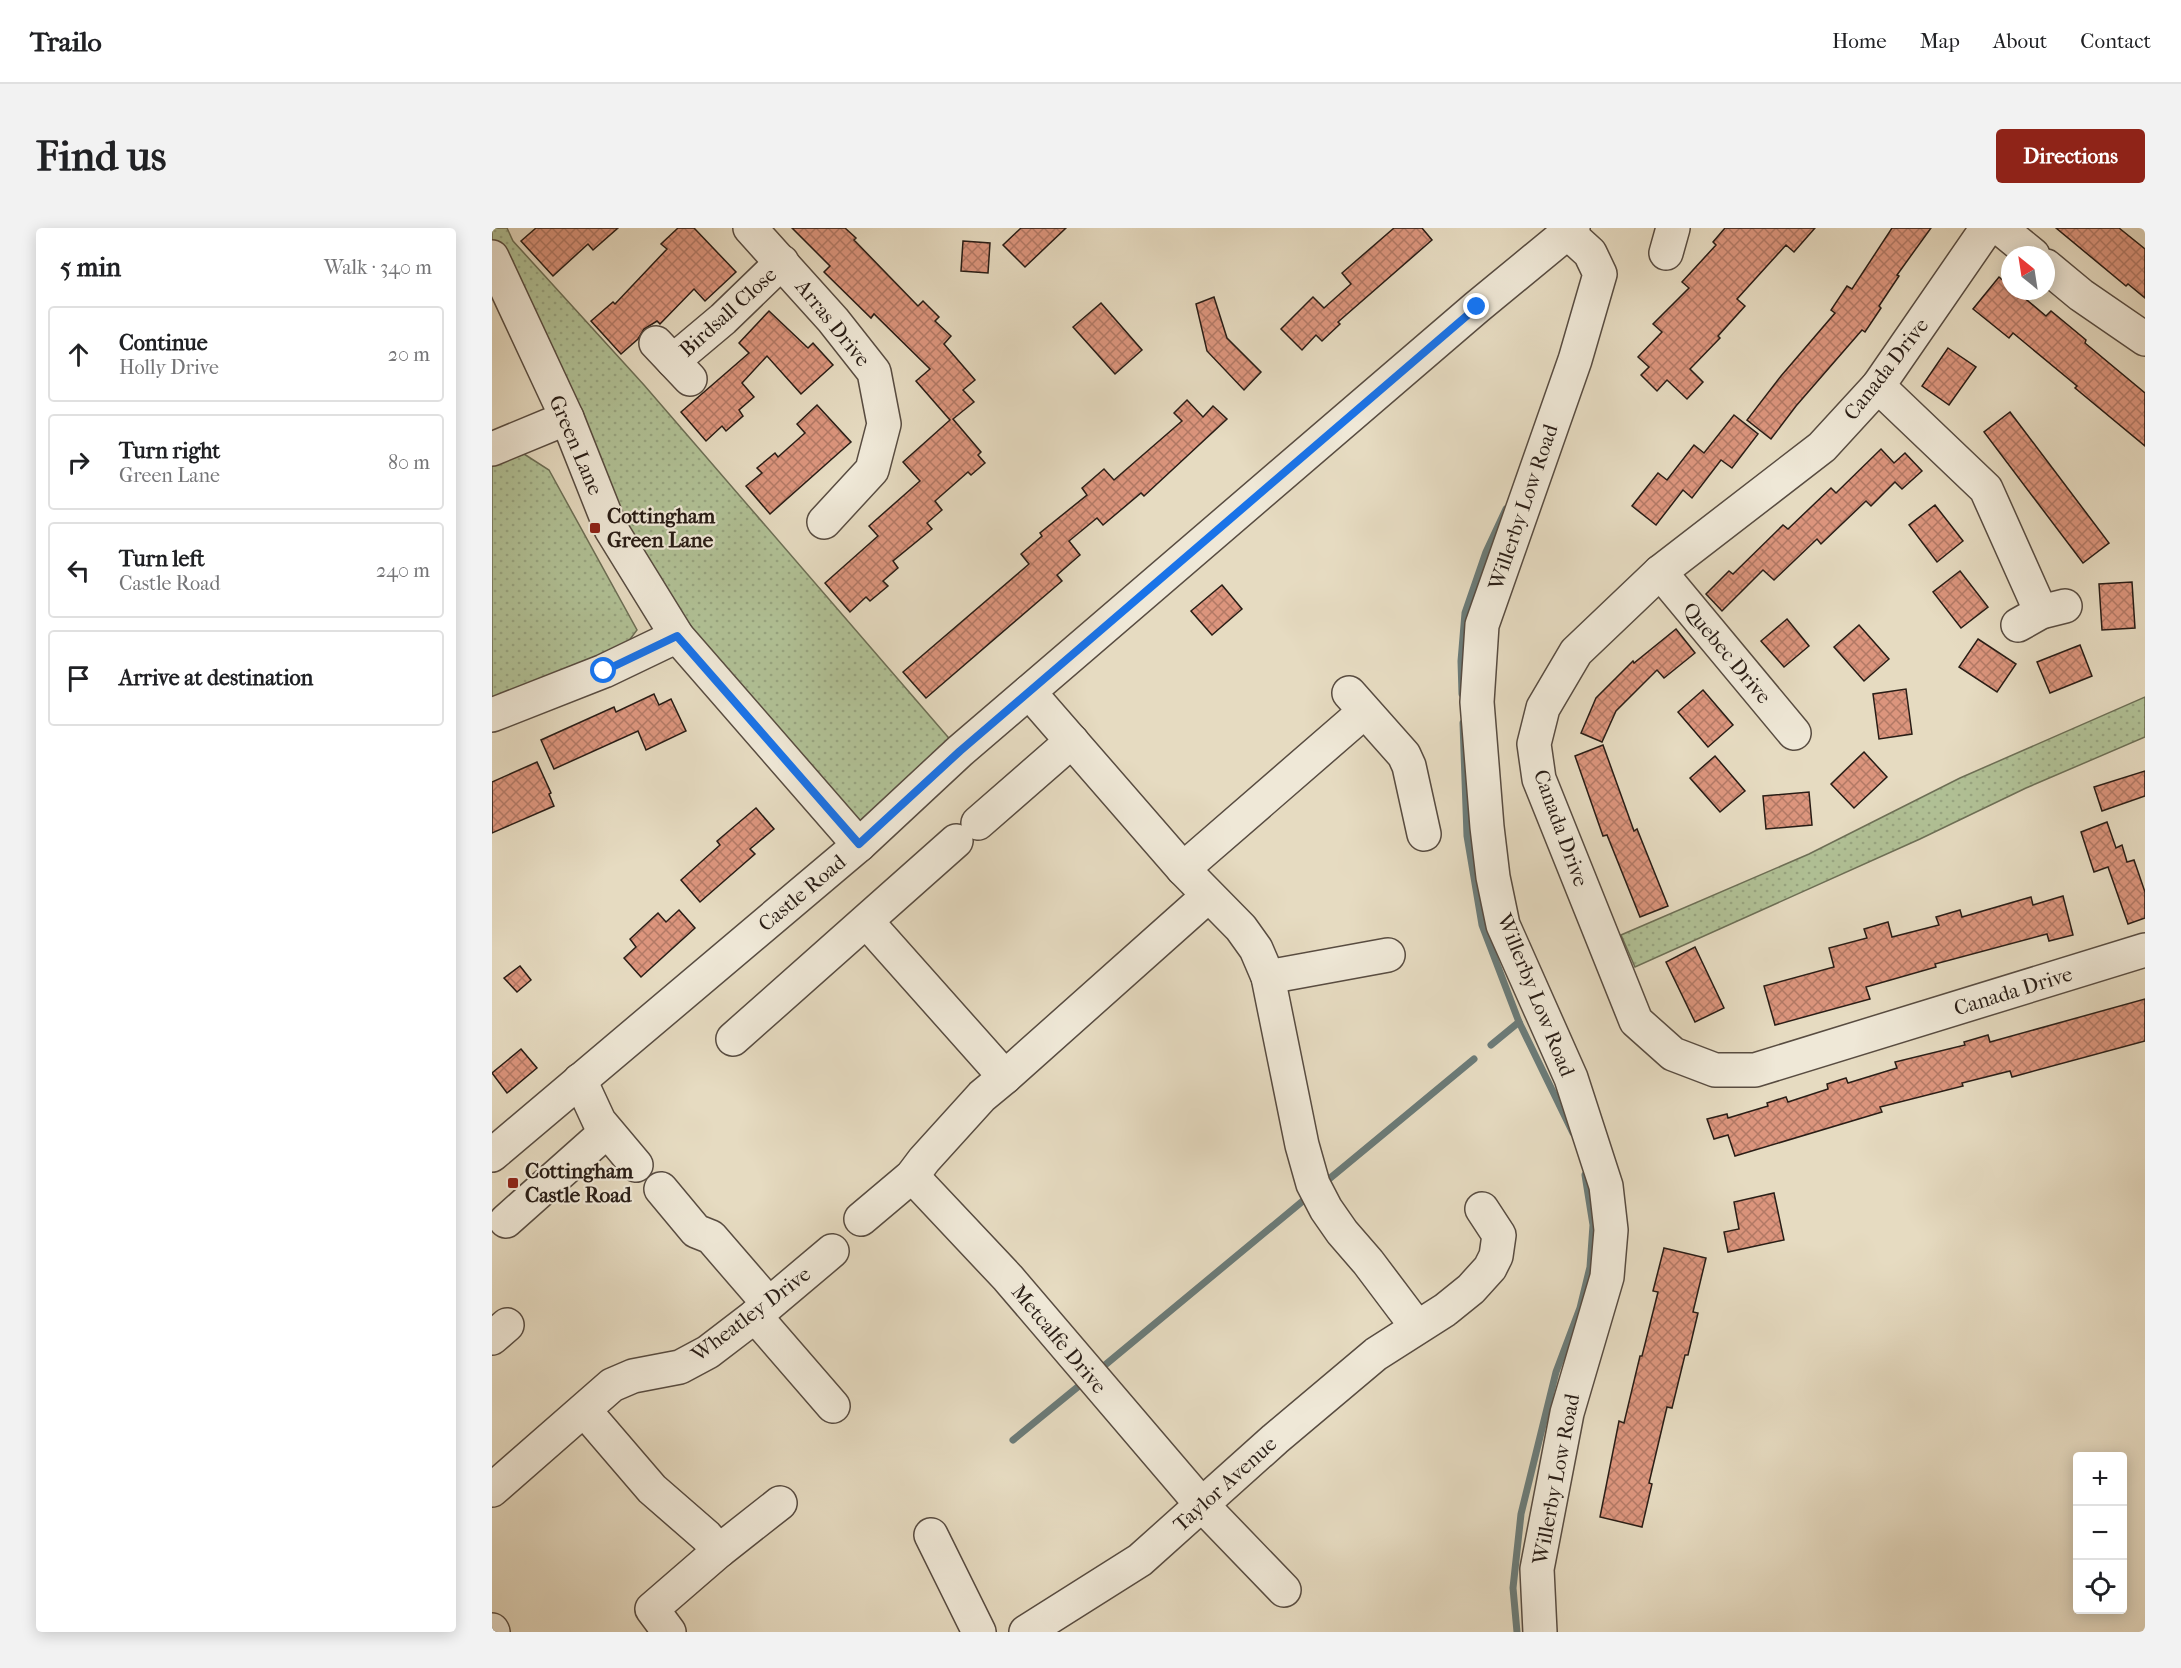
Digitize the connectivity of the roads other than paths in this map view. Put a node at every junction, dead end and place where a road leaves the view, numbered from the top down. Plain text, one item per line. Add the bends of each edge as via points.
1 (750, 228) edge
2 (1987, 228) edge
3 (2000, 228) edge
4 (1571, 230) edge
5 (2022, 246) edge
6 (492, 257) edge
7 (782, 262) junction
8 (2055, 273) edge
9 (2145, 339) edge
10 (673, 361) dead end
11 (1878, 386) junction
12 (567, 418) junction
13 (492, 449) edge
14 (823, 522) dead end
15 (1660, 572) junction
16 (2041, 614) dead end
17 (677, 636) junction
18 (1029, 692) junction
19 (492, 715) edge
20 (1794, 733) dead end
21 (1072, 741) junction
22 (1424, 834) dead end
23 (859, 844) junction
24 (1183, 869) junction
25 (1208, 896) junction
26 (867, 922) junction
27 (2145, 950) edge
28 (1388, 955) dead end
29 (1268, 977) junction
30 (733, 1039) dead end
31 (1005, 1077) junction
32 (580, 1080) junction
33 (606, 1132) junction
34 (492, 1155) edge
35 (636, 1165) dead end
36 (912, 1176) junction
37 (661, 1189) dead end
38 (1482, 1209) dead end
39 (861, 1219) dead end
40 (506, 1221) dead end
41 (832, 1251) dead end
42 (762, 1310) junction
43 (1417, 1327) junction
44 (833, 1406) dead end
45 (585, 1411) junction
46 (492, 1490) edge
47 (780, 1503) dead end
48 (1202, 1505) junction
49 (931, 1535) dead end
50 (719, 1551) junction
51 (1284, 1590) dead end
52 (669, 1632) edge
53 (979, 1632) edge
54 (1026, 1632) edge
55 (1540, 1632) edge

1 - 7 street, Arras Drive
2 - 11 street, Canada Drive
3 - 5 street
4 - 18 street, Castle Road via 1484,300
4 - 55 street, Willerby Low Road via 1590,253 1600,274 1575,360 1482,625 1477,702 1487,827 1503,925 1571,1078 1606,1186 1611,1230 1607,1277 1567,1413 1537,1569
6 - 12 street, Green Lane
7 - 10 street, Birdsall Close
7 - 14 street, Arras Drive via 874,372 884,424 872,470
8 - 9 street
11 - 15 street, Canada Drive via 1822,447
11 - 16 street via 1986,489
12 - 13 street
12 - 17 street, Green Lane via 611,530
15 - 20 street, Quebec Drive
15 - 27 street, Canada Drive via 1576,652 1543,708 1534,744 1539,779 1636,1021 1673,1054 1715,1070 1755,1070
17 - 19 street via 604,671
17 - 23 street, Green Lane
18 - 21 street
18 - 23 street, Castle Road
21 - 24 street
21 - 26 street
22 - 24 street via 1409,766 1400,750 1365,712
23 - 32 street, Castle Road
24 - 25 street
25 - 29 street via 1241,928 1256,949
25 - 31 street
26 - 30 street
26 - 31 street
28 - 29 street
29 - 43 street via 1313,1184 1342,1232
31 - 36 street via 966,1113
32 - 33 street
32 - 34 street, Castle Road
33 - 35 street
33 - 40 street
36 - 39 street
36 - 48 street, Metcalfe Drive via 1008,1278
37 - 42 street via 696,1231 711,1237
38 - 43 street, Taylor Avenue via 1499,1235 1490,1268 1471,1289
41 - 42 street, Wheatley Drive
42 - 44 street
42 - 45 street, Wheatley Drive via 708,1352 680,1366 633,1376 612,1386
43 - 48 street, Taylor Avenue via 1376,1354
45 - 46 street, Wheatley Drive
45 - 50 street via 652,1489
47 - 50 street
48 - 51 street, Metcalfe Drive
48 - 54 street, Taylor Avenue via 1140,1560
49 - 53 street
50 - 52 street via 652,1610

